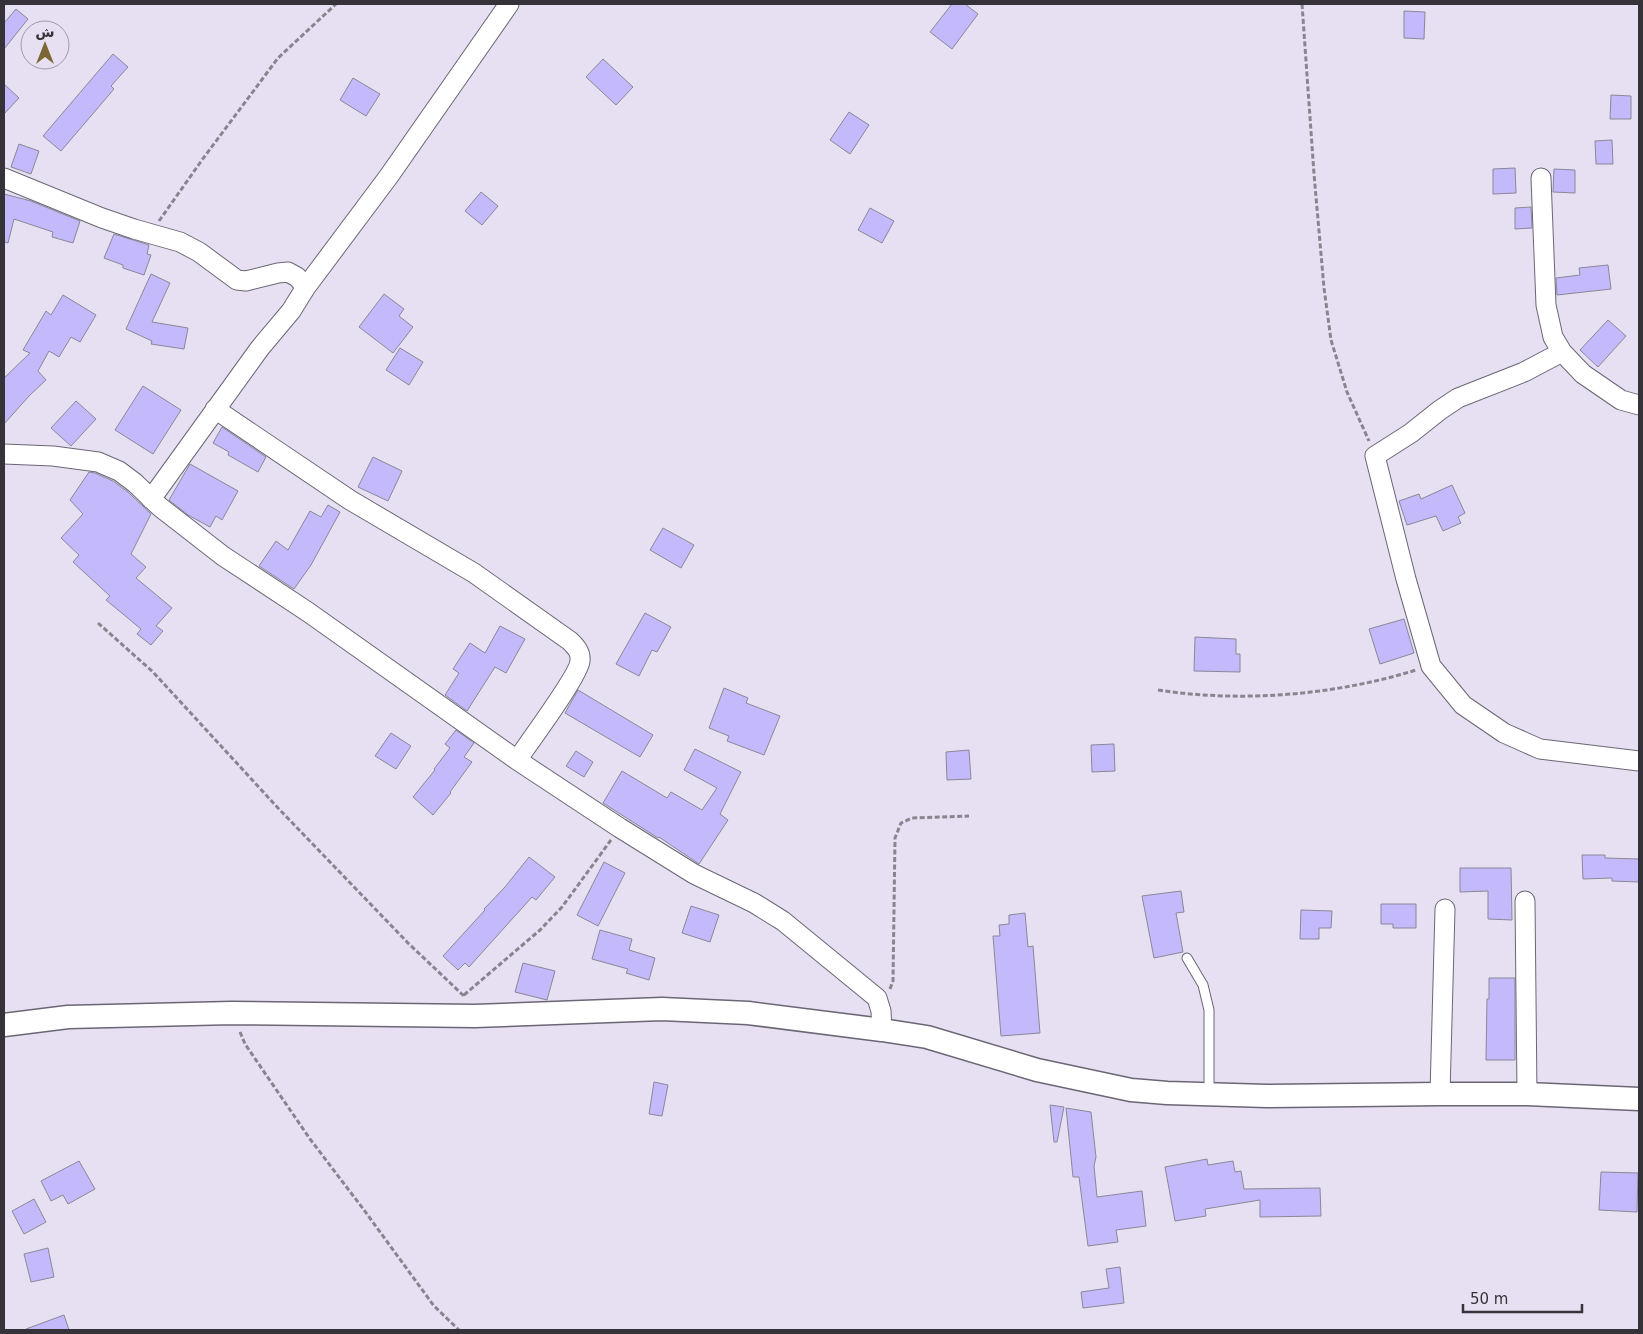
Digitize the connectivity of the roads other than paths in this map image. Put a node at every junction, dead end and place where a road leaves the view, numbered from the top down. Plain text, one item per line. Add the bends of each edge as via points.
1 (509, 4) edge
2 (4, 178) edge
3 (1541, 178) dead end
4 (306, 287) junction
5 (1562, 352) junction
6 (1639, 405) edge
7 (215, 409) junction
8 (4, 454) edge
9 (151, 499) junction
10 (517, 760) junction
11 (1639, 761) edge
12 (1525, 901) dead end
13 (1446, 910) dead end
14 (1187, 958) dead end
15 (881, 1020) junction
16 (4, 1025) edge
17 (1440, 1094) junction
18 (1527, 1094) junction
19 (1209, 1095) junction
20 (1639, 1099) edge

1 - 4 street via 389,176
2 - 4 street via 102,218 180,242 237,280 288,272 297,276
3 - 5 street via 1546,305 1553,337
4 - 7 street
5 - 6 street via 1590,379 1621,400
5 - 11 street via 1524,372 1458,398 1375,456 1431,666 1463,705 1504,733 1540,749
7 - 9 street
7 - 10 street via 350,500 474,572 579,650 580,662 573,678
8 - 9 street via 98,462 119,471
9 - 10 street via 223,556
10 - 15 street via 694,874 783,921 877,998
12 - 18 street
13 - 17 street
14 - 19 lane via 1203,985 1209,1010
15 - 16 street via 662,1009 475,1016 232,1013 68,1017
15 - 19 street via 1037,1070 1131,1090
17 - 18 street
17 - 19 street
18 - 20 street

